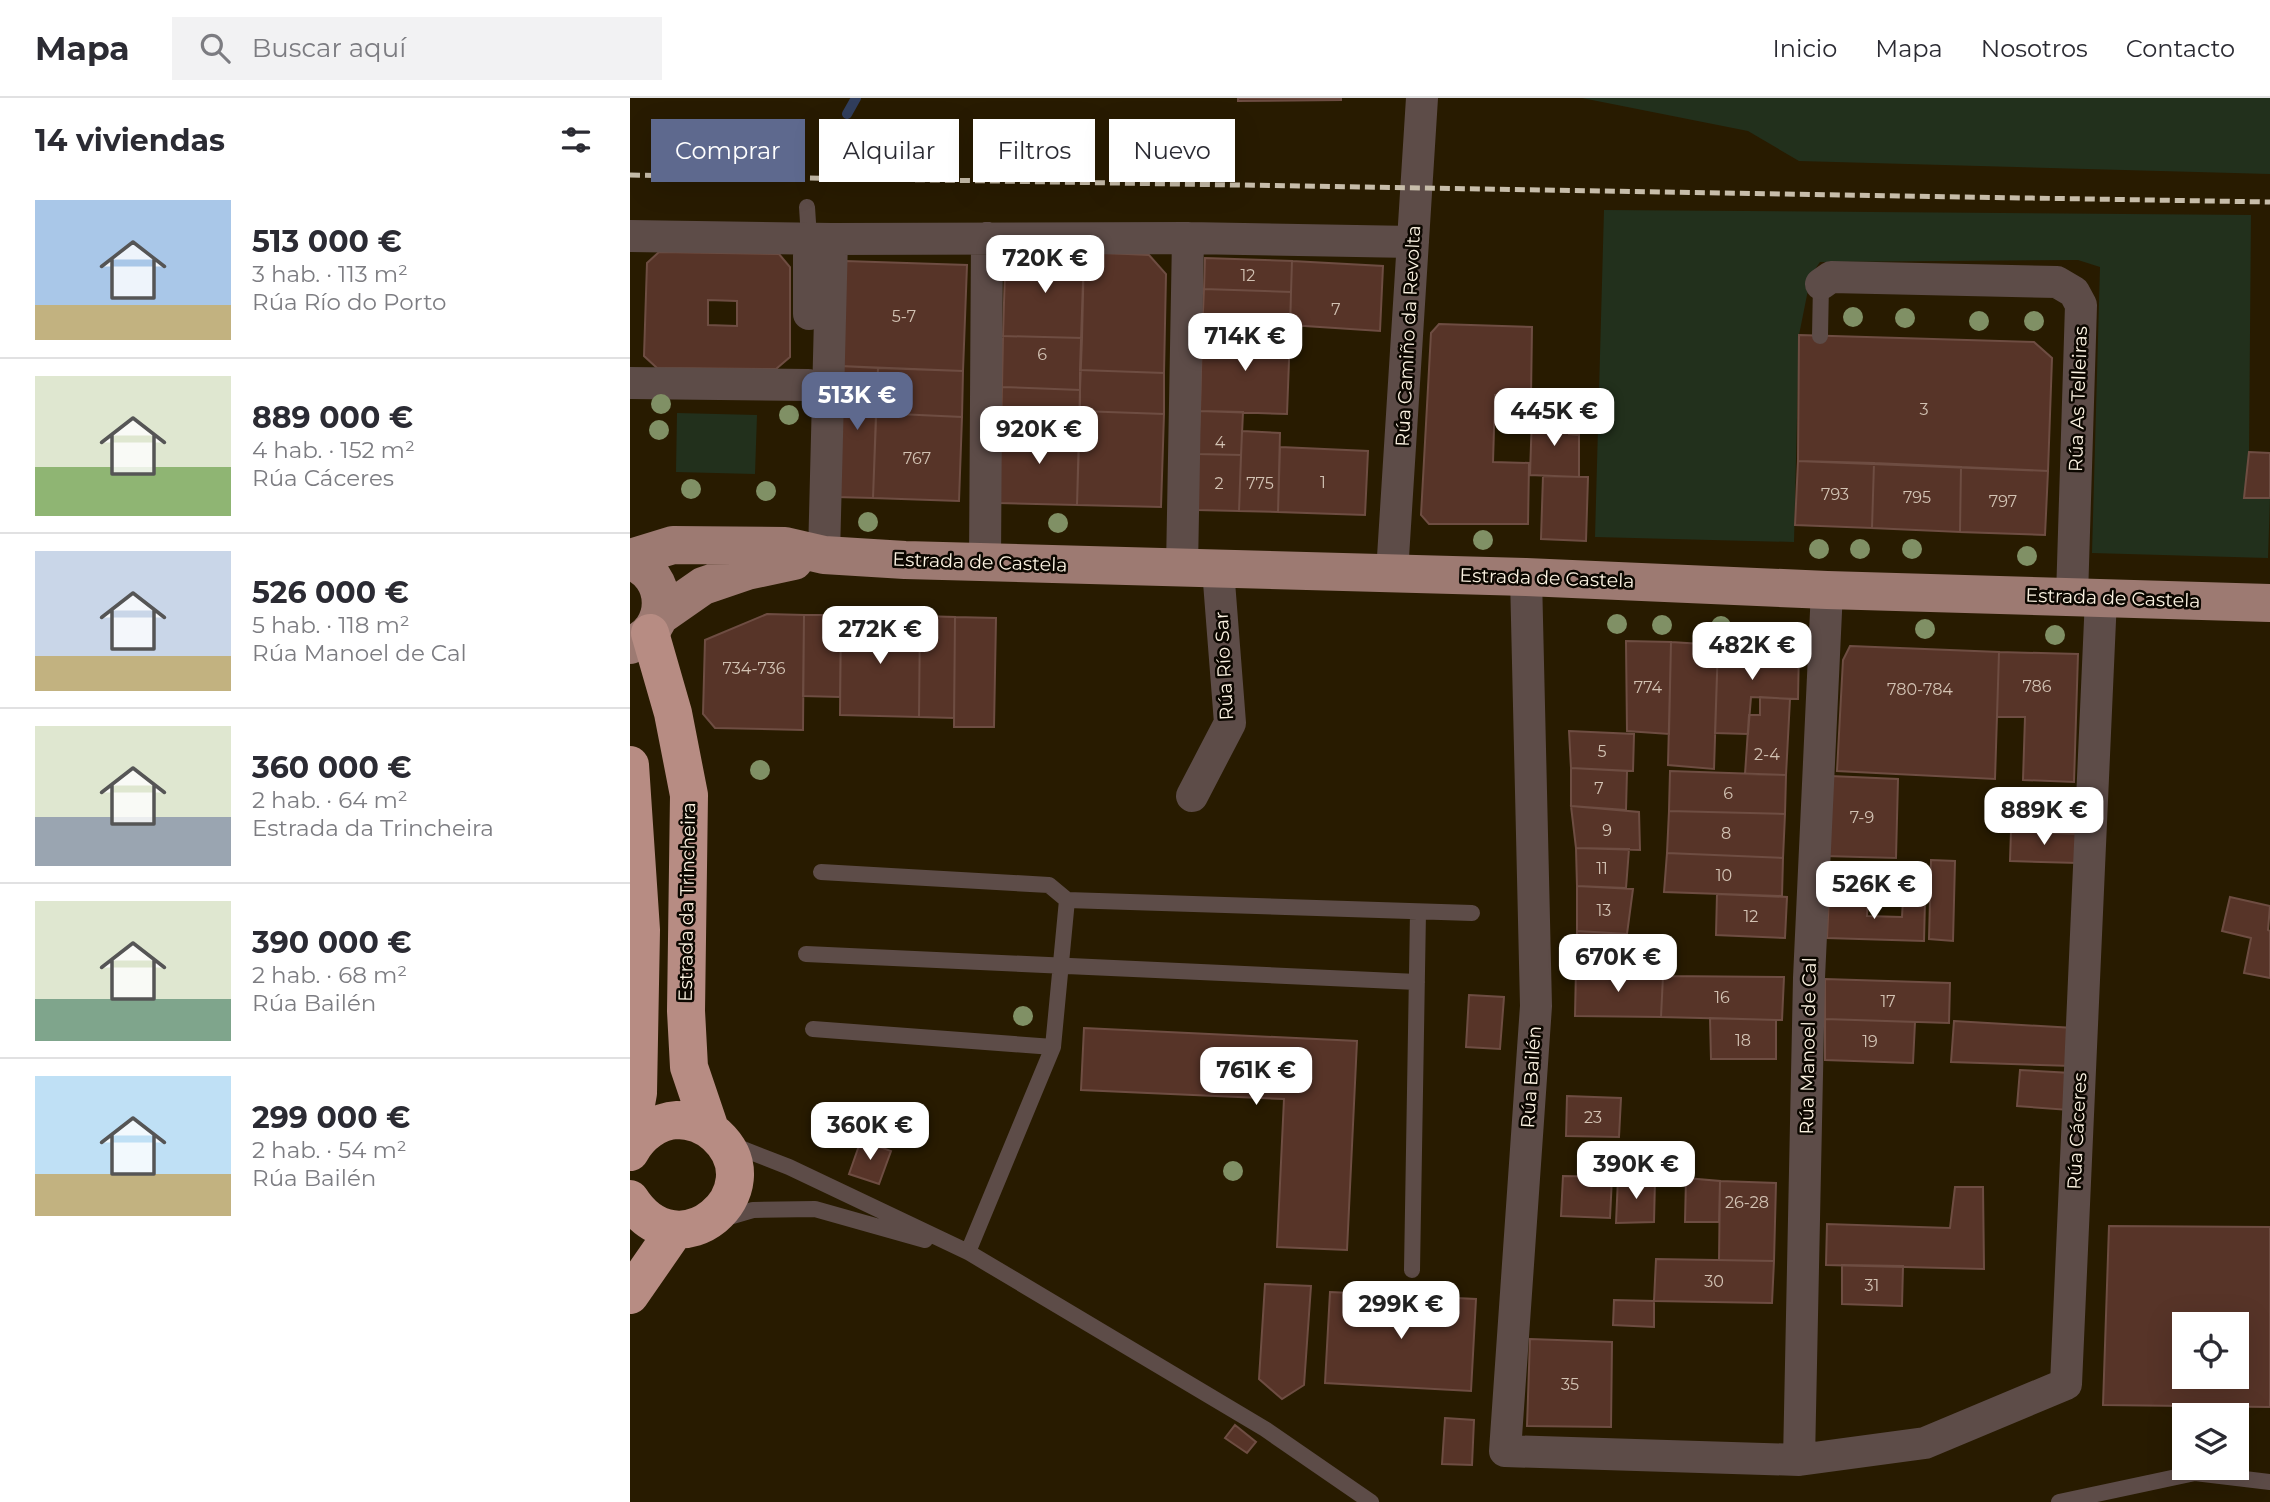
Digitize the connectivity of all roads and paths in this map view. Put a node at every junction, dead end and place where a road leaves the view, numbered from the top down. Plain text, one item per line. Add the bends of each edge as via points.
1 (1422, 98) edge
2 (807, 207) dead end
3 (630, 236) edge
4 (987, 238) junction
5 (1188, 238) junction
6 (820, 239) junction
7 (1413, 242) junction
8 (1821, 284) joint
9 (1820, 336) dead end
10 (630, 383) edge
11 (808, 385) junction
12 (785, 546) junction
13 (824, 555) junction
14 (630, 559) edge
15 (985, 562) junction
16 (1200, 568) junction
17 (1392, 573) junction
18 (1526, 577) junction
19 (1827, 590) junction
20 (2086, 598) junction
21 (2270, 603) edge
22 (647, 632) edge
23 (630, 765) edge
24 (1192, 796) dead end
25 (821, 872) dead end
26 (1067, 900) junction
27 (1418, 912) junction
28 (1472, 913) dead end
29 (806, 954) dead end
30 (1060, 965) junction
31 (1417, 982) junction
32 (813, 1029) dead end
33 (1053, 1047) junction
34 (717, 1136) junction
35 (630, 1138) edge
36 (630, 1152) edge
37 (630, 1199) edge
38 (688, 1228) junction
39 (968, 1252) junction
40 (1412, 1270) dead end
41 (630, 1295) edge
42 (1799, 1460) junction
43 (2270, 1482) edge
44 (1371, 1502) edge
45 (2059, 1502) edge

1 - 7 street, Rúa Camiño da Revolta
2 - 6 lane
3 - 6 street
4 - 5 street
4 - 6 street
4 - 15 street
5 - 7 street
5 - 16 street, Rúa Río Sar
6 - 11 street
6 - 13 street
7 - 17 street, Rúa Camiño da Revolta
8 - 9 lane
8 - 20 street, Rúa As Telleiras via 1831,276 2057,282 2074,292 2081,305
10 - 11 street
11 - 12 street via 804,522
12 - 13 main road
12 - 14 main road via 673,545
13 - 15 main road, Estrada de Castela
13 - 22 main road via 747,571 704,586
14 - 22 main road via 659,586 662,601
15 - 16 main road, Estrada de Castela
16 - 17 main road, Estrada de Castela
16 - 24 street, Rúa Río Sar via 1230,723
17 - 18 main road, Estrada de Castela
18 - 19 main road, Estrada de Castela
18 - 42 street, Rúa Bailén via 1536,1006 1505,1451
19 - 20 main road, Estrada de Castela
19 - 42 street, Rúa Manoel de Cal via 1809,978
20 - 21 main road, Estrada de Castela
20 - 42 street, Rúa Cáceres via 2066,1384 1925,1443
22 - 34 highway, Estrada da Trincheira via 673,713 689,795 689,1067
23 - 35 highway via 641,930 638,1093
25 - 26 lane via 1049,885
26 - 27 lane
26 - 30 lane
27 - 28 lane
27 - 31 lane
29 - 30 lane
30 - 31 lane
30 - 33 lane
31 - 40 lane
32 - 33 lane
33 - 39 lane
34 - 36 highway via 694,1122 676,1120 642,1135
34 - 38 highway, Estrada da Trincheira via 732,1158 732,1192 714,1218
34 - 39 lane
37 - 38 highway via 648,1220 661,1227
38 - 39 lane via 753,1210 815,1209
38 - 41 highway, Estrada da Trincheira
39 - 44 lane via 1265,1429
43 - 45 lane via 2195,1473

